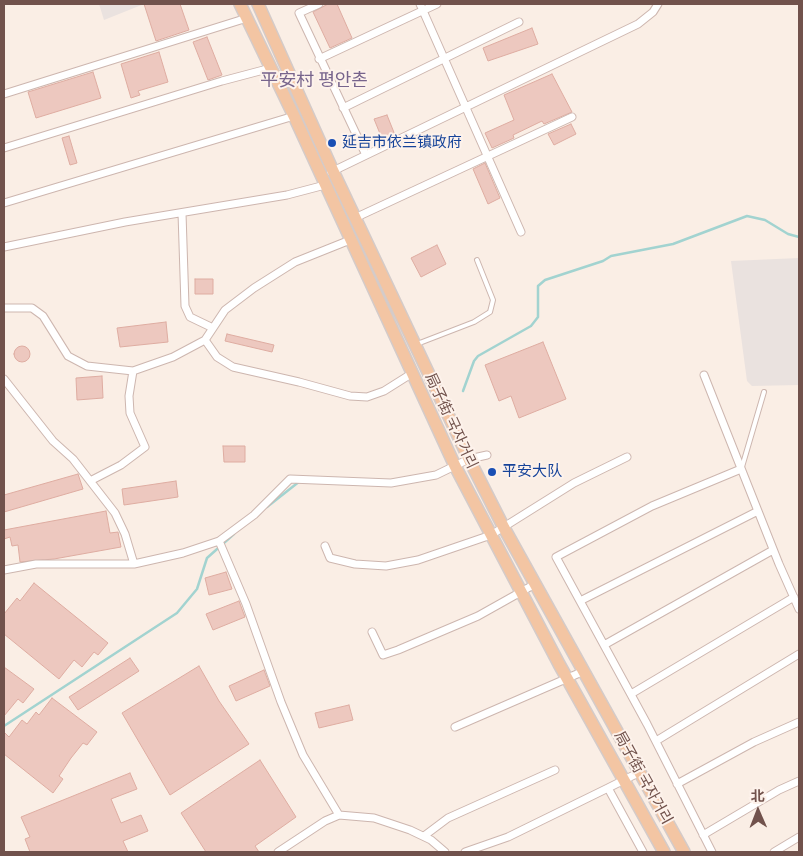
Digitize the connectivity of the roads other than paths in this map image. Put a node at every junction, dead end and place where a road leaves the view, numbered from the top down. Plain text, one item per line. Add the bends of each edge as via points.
1 (240, 4) edge
2 (258, 4) edge
3 (319, 4) edge
4 (437, 4) edge
5 (658, 4) edge
6 (421, 7) edge
7 (247, 18) junction
8 (519, 22) dead end
9 (319, 59) junction
10 (445, 60) junction
11 (271, 68) junction
12 (4, 94) edge
13 (343, 108) junction
14 (466, 108) junction
15 (294, 116) junction
16 (572, 116) dead end
17 (4, 148) edge
18 (366, 153) junction
19 (487, 156) junction
20 (333, 171) junction
21 (323, 181) junction
22 (4, 203) edge
23 (182, 213) junction
24 (357, 217) junction
25 (520, 232) dead end
26 (350, 240) junction
27 (4, 247) edge
28 (477, 260) dead end
29 (4, 308) edge
30 (213, 328) junction
31 (205, 340) junction
32 (415, 344) junction
33 (133, 371) junction
34 (411, 374) junction
35 (704, 375) dead end
36 (4, 379) edge
37 (764, 392) dead end
38 (487, 455) dead end
39 (627, 457) dead end
40 (468, 459) junction
41 (455, 466) junction
42 (741, 469) junction
43 (90, 481) junction
44 (758, 511) junction
45 (504, 528) junction
46 (491, 535) junction
47 (220, 545) junction
48 (325, 546) dead end
49 (774, 550) junction
50 (134, 564) junction
51 (4, 570) edge
52 (535, 584) junction
53 (521, 593) junction
54 (794, 597) junction
55 (580, 601) junction
56 (799, 609) edge
57 (372, 632) dead end
58 (604, 645) junction
59 (799, 654) edge
60 (584, 671) junction
61 (567, 678) junction
62 (631, 694) junction
63 (799, 722) edge
64 (455, 727) dead end
65 (656, 741) junction
66 (555, 770) dead end
67 (640, 772) junction
68 (624, 780) junction
69 (799, 781) edge
70 (677, 784) junction
71 (608, 788) junction
72 (339, 815) junction
73 (703, 835) junction
74 (424, 836) junction
75 (799, 837) edge
76 (682, 847) edge
77 (278, 852) edge
78 (445, 852) edge
79 (465, 852) edge
80 (643, 852) edge
81 (663, 852) edge
82 (712, 852) edge
83 (774, 852) edge

1 - 7 main road, 局子街 국자거리
2 - 20 main road, 局子街 국자거리
3 - 9 street via 299,13
4 - 6 street
5 - 14 street via 638,24
6 - 9 street
6 - 10 street
7 - 11 main road, 局子街 국자거리
7 - 12 street
8 - 10 street
9 - 13 street
10 - 13 street
10 - 14 street
11 - 15 main road, 局子街 국자거리
11 - 17 street via 222,80
13 - 18 street
14 - 18 street
14 - 19 street
15 - 21 main road, 局子街 국자거리
15 - 22 street
16 - 19 street
18 - 20 street
19 - 24 street
19 - 25 street
20 - 21 street
20 - 24 main road, 局子街 국자거리
21 - 23 street via 287,195
21 - 26 main road, 局子街 국자거리
23 - 27 street
23 - 30 street via 185,306 190,316
24 - 32 main road, 局子街 국자거리
26 - 30 street via 295,262 262,283 226,310
26 - 34 main road, 局子街 국자거리
28 - 32 lane via 493,300 490,312 474,322
29 - 33 street via 32,308 43,316 68,356 87,366
30 - 31 street
31 - 33 street via 173,357
31 - 34 street via 217,357 234,367 350,396 367,397 384,391
32 - 40 main road, 局子街 국자거리
33 - 43 street via 130,413 145,447 121,465
34 - 41 main road, 局子街 국자거리
35 - 42 street
36 - 43 street via 53,441
37 - 42 lane
38 - 40 street
39 - 45 street via 574,483
40 - 41 street
40 - 45 main road, 局子街 국자거리
41 - 46 main road, 局子街 국자거리
41 - 47 street via 436,474 391,483 293,479
42 - 44 street
42 - 55 street via 652,506 556,557
43 - 50 street via 115,513
44 - 49 street
44 - 55 street
45 - 46 street
45 - 52 main road, 局子街 국자거리
46 - 48 street via 418,560 386,566 330,558
46 - 53 main road, 局子街 국자거리
47 - 50 street
47 - 72 street via 303,755
49 - 54 street
49 - 58 street
50 - 51 street via 36,564
52 - 53 street
52 - 60 main road, 局子街 국자거리
53 - 57 street via 478,616 383,655
53 - 61 main road, 局子街 국자거리
54 - 56 street
54 - 62 street
55 - 58 street
58 - 62 street
59 - 65 street
60 - 61 street
60 - 67 main road, 局子街 국자거리
61 - 64 street
61 - 68 main road, 局子街 국자거리
62 - 65 street
63 - 70 street via 754,742
65 - 70 street
66 - 74 street via 448,818
67 - 68 street
67 - 76 main road, 局子街 국자거리
68 - 71 street
68 - 81 main road, 局子街 국자거리
69 - 73 street
70 - 73 street
71 - 79 street via 508,837
71 - 80 street
72 - 74 street via 374,818
72 - 77 street
73 - 82 street
74 - 78 street
75 - 83 street
76 - 81 street

